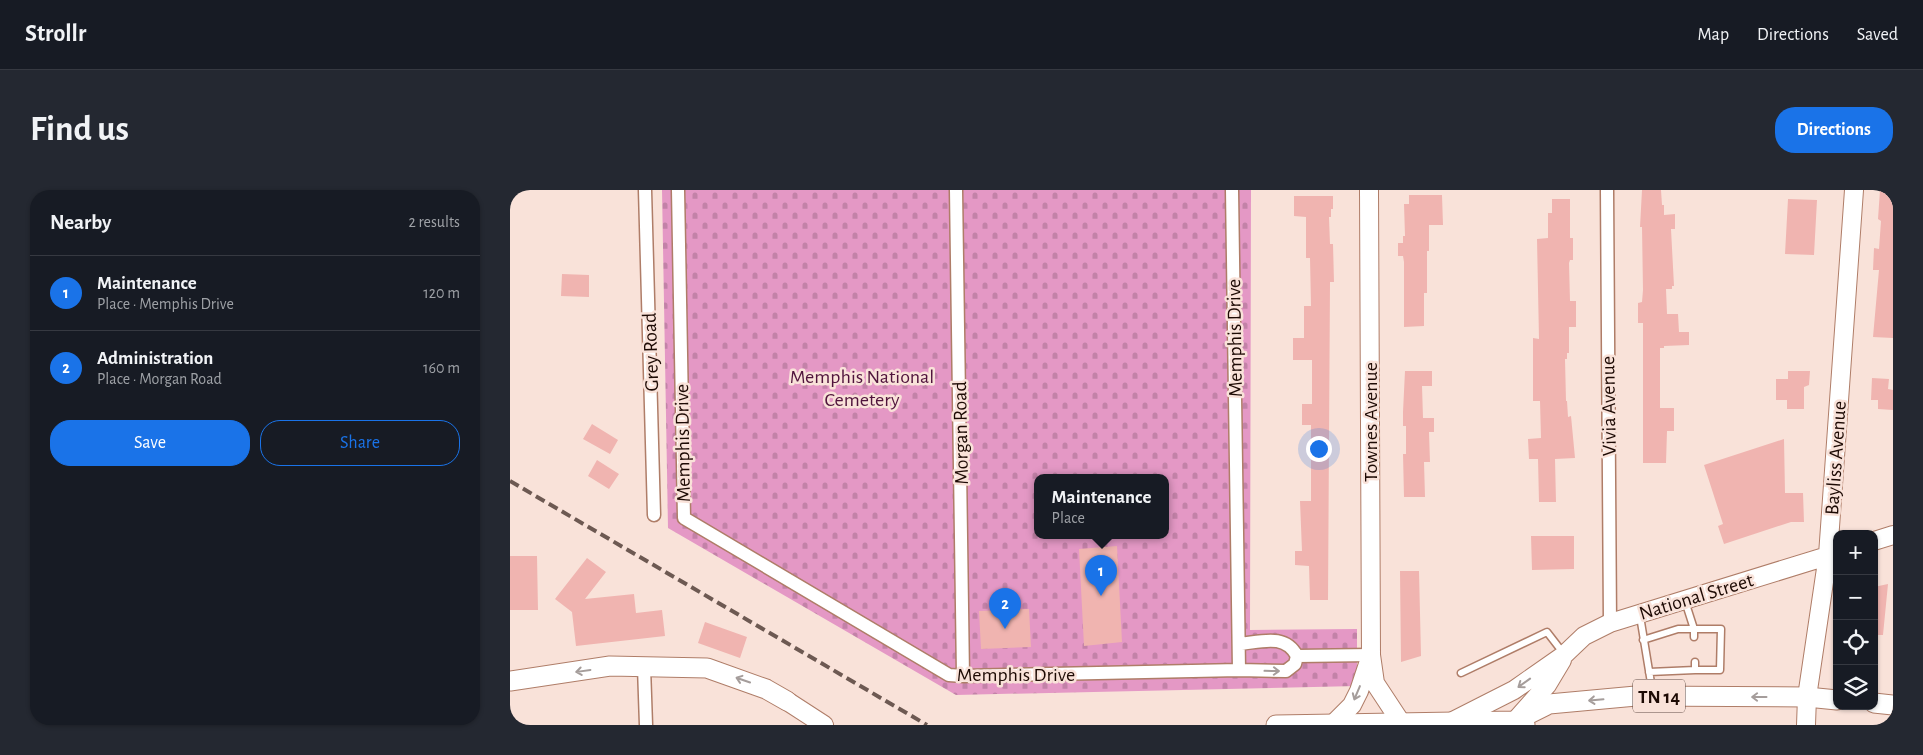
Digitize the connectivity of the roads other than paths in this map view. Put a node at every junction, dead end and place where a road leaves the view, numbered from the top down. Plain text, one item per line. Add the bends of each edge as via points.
1 (645, 190) edge
2 (678, 190) edge
3 (956, 190) edge
4 (1232, 190) edge
5 (1369, 190) edge
6 (1607, 190) edge
7 (1854, 190) edge
8 (654, 515) dead end
9 (1834, 530) edge
10 (1893, 535) edge
11 (1878, 540) edge
12 (1833, 554) edge
13 (1684, 600) junction
14 (1639, 614) junction
15 (1610, 623) junction
16 (1694, 629) junction
17 (1694, 637) dead end
18 (1644, 640) junction
19 (1239, 644) junction
20 (1371, 655) junction
21 (1297, 656) junction
22 (1564, 656) junction
23 (644, 667) junction
24 (1239, 670) junction
25 (1649, 672) junction
26 (1461, 673) dead end
27 (964, 676) junction
28 (510, 681) edge
29 (1653, 696) junction
30 (1807, 697) junction
31 (1833, 700) edge
32 (787, 701) joint
33 (1878, 703) edge
34 (1893, 705) edge
35 (1449, 723) junction
36 (1520, 723) edge
37 (1333, 724) edge
38 (1402, 724) edge
39 (646, 725) edge
40 (824, 725) edge
41 (1276, 725) edge
42 (1806, 725) edge

1 - 8 street, Grey Road
2 - 27 street, Memphis Drive via 684,518 948,675
3 - 27 street, Morgan Road
4 - 19 street, Memphis Drive
5 - 20 street, Townes Avenue
6 - 15 street, Vivia Avenue
7 - 9 street, Bayliss Avenue
10 - 11 street
12 - 13 street, National Street
12 - 30 street, Bayliss Avenue
13 - 14 street, National Street
13 - 16 lane
14 - 15 street, National Street
14 - 18 lane
15 - 22 street, National Street via 1584,636
16 - 17 lane
16 - 18 lane via 1678,629
16 - 25 lane via 1721,629 1720,670 1695,666
18 - 25 lane
19 - 21 street via 1281,640 1292,647
19 - 24 street, Memphis Drive
20 - 21 street
20 -> 37 street, Townes Avenue via 1352,705
20 - 38 street, Townes Avenue via 1375,683
24 -> 21 street via 1286,671 1295,664
22 - 26 lane via 1547,632
22 -> 35 street, National Street via 1514,690
22 - 36 street, National Street
23 -> 28 main road via 610,666
32 -> 23 main road via 766,689 707,668
23 - 39 street
24 - 27 street, Memphis Drive
25 - 29 lane
30 -> 29 main road, TN 14
29 -> 36 main road, TN 14 via 1549,704
30 - 31 main road, TN 14
30 - 42 street, Bayliss Avenue
32 - 40 street
33 - 34 main road
35 - 36 main road, TN 14
35 - 38 main road, TN 14
37 - 38 main road, TN 14
37 - 41 main road, TN 14

